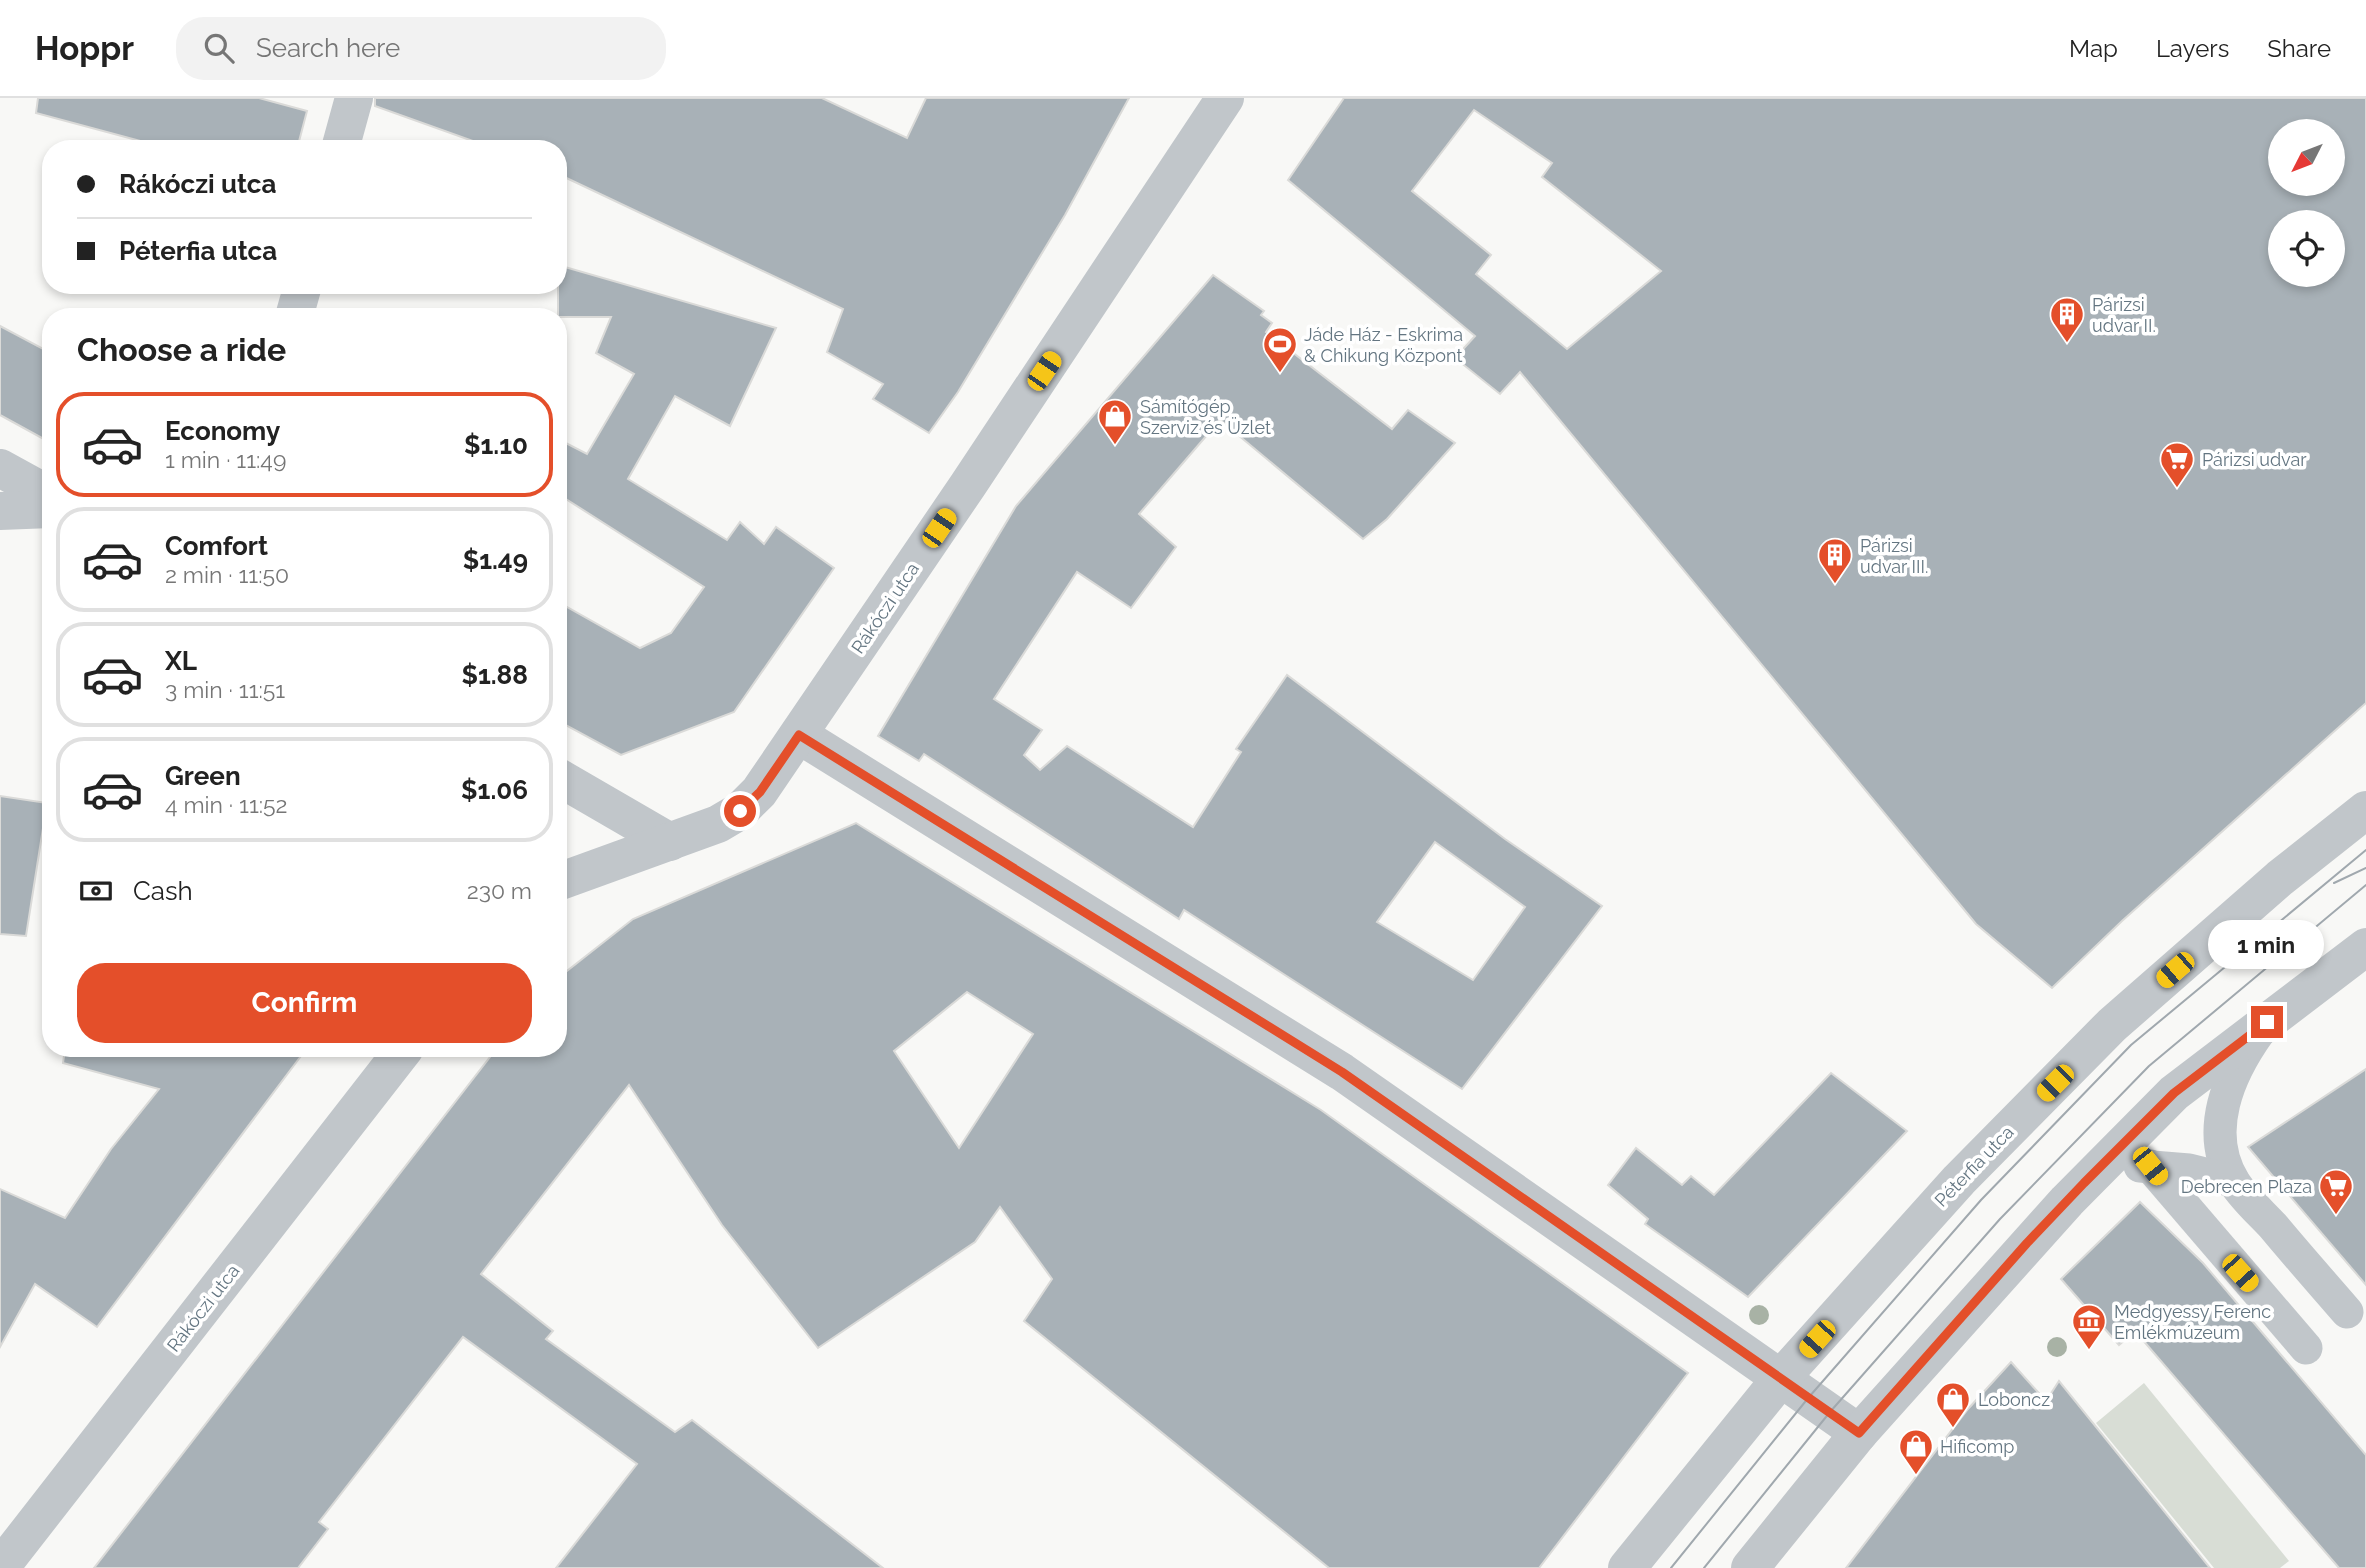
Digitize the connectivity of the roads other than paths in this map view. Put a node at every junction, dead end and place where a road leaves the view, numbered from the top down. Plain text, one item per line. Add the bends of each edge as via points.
1 (354, 98) edge
2 (1225, 98) edge
3 (342, 140) edge
4 (0, 468) edge
5 (42, 491) edge
6 (42, 509) edge
7 (0, 511) edge
8 (799, 735) junction
9 (567, 782) edge
10 (2366, 810) edge
11 (670, 842) junction
12 (567, 879) edge
13 (2366, 947) edge
14 (2267, 1022) junction
15 (398, 1057) edge
16 (2150, 1166) junction
17 (2233, 1181) junction
18 (2067, 1201) junction
19 (2347, 1312) dead end
20 (2306, 1348) dead end
21 (1781, 1378) junction
22 (1859, 1433) junction
23 (0, 1568) edge
24 (1627, 1568) edge
25 (1750, 1568) edge

1 - 3 street
2 - 8 street, Rákóczi utca
4 - 5 street
6 - 7 street
8 - 11 street, Rákóczi utca via 760,792 740,811
8 - 21 street via 1342,1072
9 - 11 street
10 - 21 street, Péterfia utca via 2280,878 2112,1025 1959,1180
11 - 12 street, Rákóczi utca
13 - 14 street
14 - 17 lane via 2243,1054 2225,1093 2222,1150
14 - 18 street via 2174,1093
15 - 23 street, Rákóczi utca
16 - 17 lane
16 - 18 lane via 2108,1172
16 - 20 lane
17 - 19 lane
18 - 22 street
21 - 22 street
21 - 24 street, Péterfia utca
22 - 25 street

